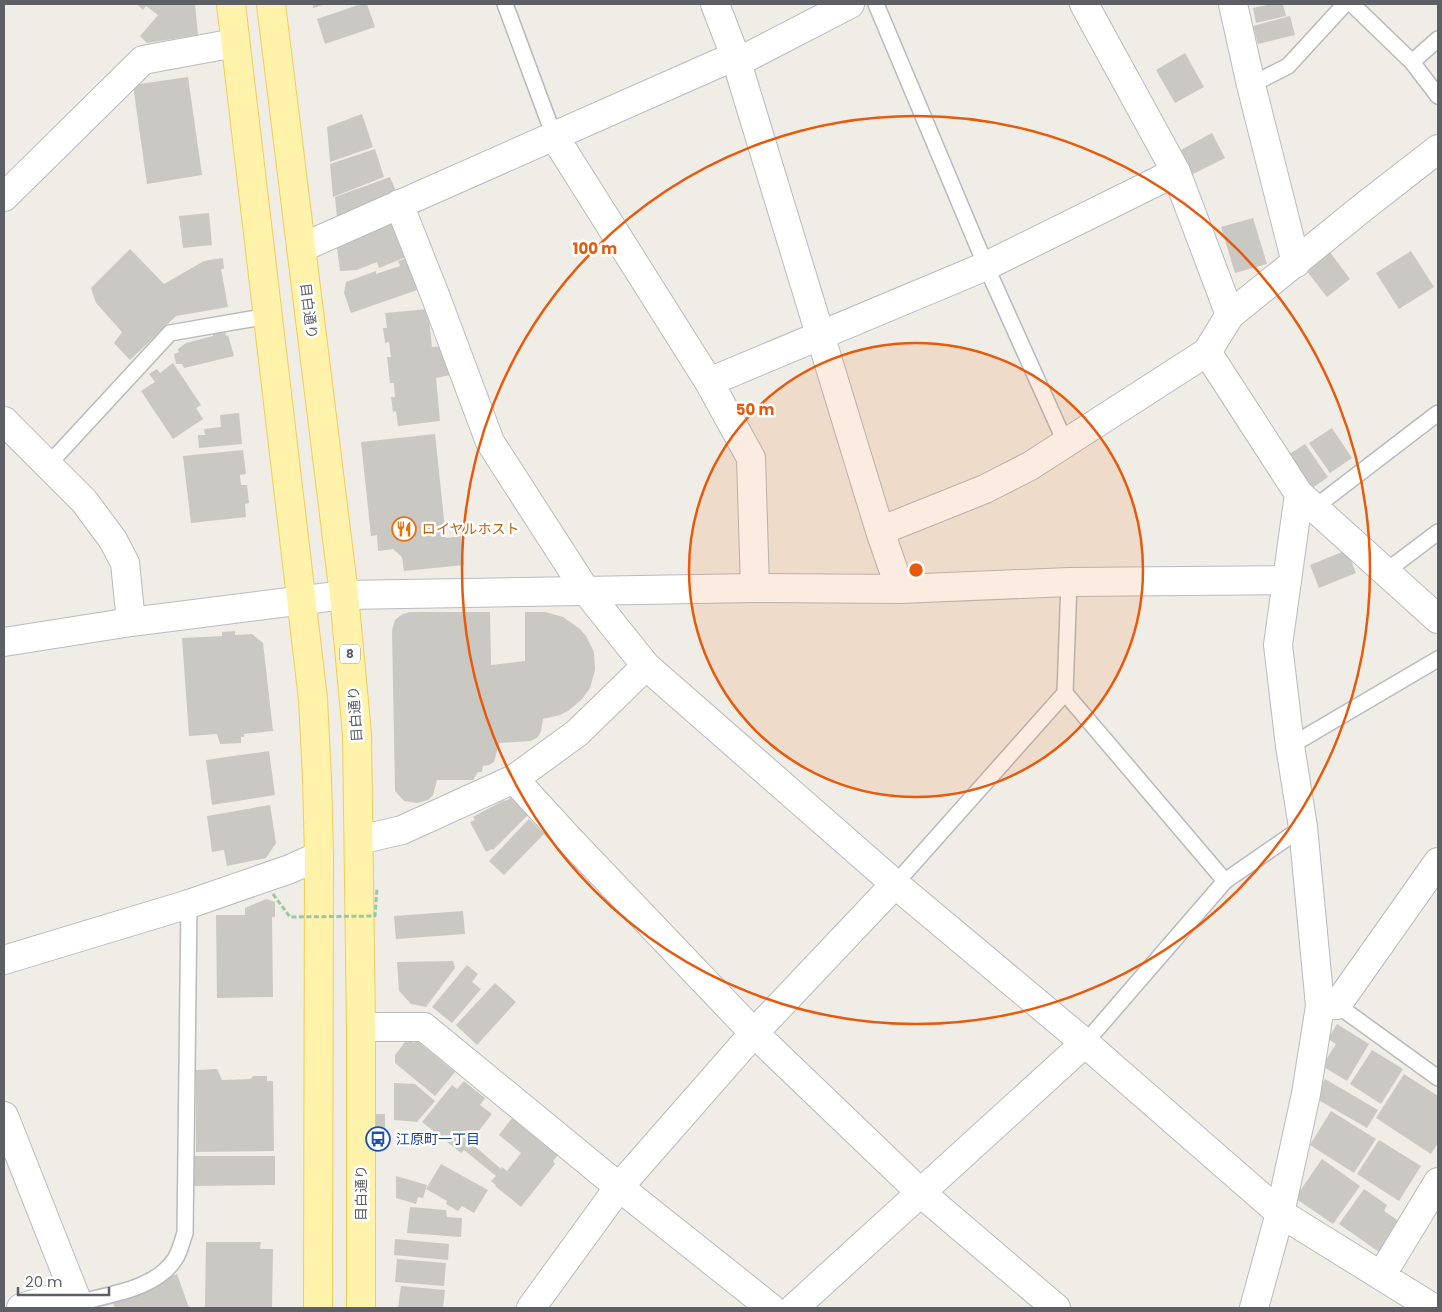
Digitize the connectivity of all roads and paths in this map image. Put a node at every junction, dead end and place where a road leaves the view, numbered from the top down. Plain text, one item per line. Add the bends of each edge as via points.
1 (231, 4) edge
2 (271, 4) edge
3 (505, 4) edge
4 (716, 4) edge
5 (850, 4) edge
6 (876, 4) edge
7 (1084, 4) edge
8 (1233, 4) edge
9 (1346, 4) edge
10 (1352, 4) edge
11 (1438, 38) edge
12 (235, 43) junction
13 (735, 60) junction
14 (1412, 62) junction
15 (1251, 85) junction
16 (1438, 96) edge
17 (554, 136) junction
18 (1438, 149) edge
19 (1176, 172) junction
20 (4, 197) edge
21 (399, 204) junction
22 (301, 248) junction
23 (1296, 263) junction
24 (986, 266) junction
25 (1230, 315) junction
26 (268, 316) junction
27 (820, 335) junction
28 (1207, 352) junction
29 (708, 382) junction
30 (1438, 414) edge
31 (4, 421) edge
32 (1066, 444) junction
33 (48, 465) junction
34 (1306, 501) junction
35 (880, 531) junction
36 (1438, 532) edge
37 (1385, 572) junction
38 (1287, 580) junction
39 (1069, 582) junction
40 (755, 588) junction
41 (900, 589) junction
42 (586, 591) junction
43 (344, 595) junction
44 (302, 599) junction
45 (1438, 620) edge
46 (131, 622) junction
47 (4, 642) edge
48 (1438, 659) edge
49 (646, 666) junction
50 (1065, 693) junction
51 (1290, 746) junction
52 (514, 779) junction
53 (1303, 827) junction
54 (359, 840) junction
55 (319, 856) junction
56 (1438, 862) edge
57 (1225, 881) junction
58 (895, 884) junction
59 (377, 888) dead end
60 (273, 894) dead end
61 (189, 904) junction
62 (4, 960) edge
63 (1328, 1005) junction
64 (361, 1027) junction
65 (754, 1033) junction
66 (1085, 1043) junction
67 (1438, 1078) edge
68 (4, 1116) edge
69 (1438, 1182) edge
70 (619, 1188) junction
71 (922, 1192) junction
72 (1280, 1213) junction
73 (1381, 1276) junction
74 (77, 1301) edge
75 (1405, 1301) edge
76 (21, 1308) edge
77 (318, 1308) edge
78 (361, 1308) edge
79 (531, 1308) edge
80 (771, 1308) edge
81 (794, 1308) edge
82 (1056, 1308) edge
83 (1254, 1308) edge
84 (1433, 1308) edge

1 - 12 main road
2 - 22 main road, 目白通り / 8
3 - 17 lane
4 - 13 street
5 - 13 street
6 - 24 lane
7 - 19 street
8 - 15 street
9 - 15 lane via 1288,66
10 - 14 lane
11 - 14 lane
12 - 20 street via 143,60
12 - 26 main road
13 - 17 street
13 - 27 street
14 - 16 lane
15 - 23 street
17 - 21 street
17 - 29 street
18 - 23 street
19 - 24 street
19 - 25 street
21 - 22 street
21 - 42 street via 490,442
22 - 43 main road, 目白通り / 8
23 - 25 street
24 - 27 street
24 - 32 lane
25 - 28 street
26 - 33 lane via 170,333
26 - 44 main road
27 - 29 street
27 - 35 street
28 - 32 street
28 - 34 street
29 - 40 street via 751,458
30 - 34 lane
31 - 33 street
32 - 35 street via 984,489
33 - 46 street via 84,502 125,563
34 - 37 street
34 - 38 street
35 - 41 street
36 - 37 lane
37 - 45 street
38 - 39 street
38 - 51 street via 1278,645
39 - 41 street
39 - 50 lane
40 - 41 street
40 - 42 street
42 - 43 street
42 - 49 street
43 - 44 street
43 - 54 main road, 目白通り / 8 via 358,734
44 - 46 street
44 - 55 main road via 313,699
46 - 47 street
48 - 51 lane
49 - 52 street via 577,733
49 - 58 street
50 - 57 lane
50 - 58 lane
51 - 53 street
52 - 54 street via 402,830
52 - 65 street
53 - 57 lane
53 - 63 street
54 - 64 main road, 目白通り / 8
55 - 61 street
55 - 77 main road
56 - 63 street
57 - 66 lane
58 - 65 street
58 - 66 street
59 - 60 path, bridge via 374,916 290,917
61 - 62 street
61 - 74 lane via 185,1234 176,1259 160,1275 137,1286
63 - 67 lane
63 - 72 street
64 - 70 street via 424,1027
64 - 78 main road, 目白通り / 8
65 - 70 street
65 - 71 street
66 - 71 street
66 - 72 street
68 - 74 street
69 - 73 street
70 - 79 street
70 - 80 street
71 - 81 street
71 - 82 street
72 - 73 street
72 - 83 street
73 - 75 street
74 - 76 street
75 - 84 street

